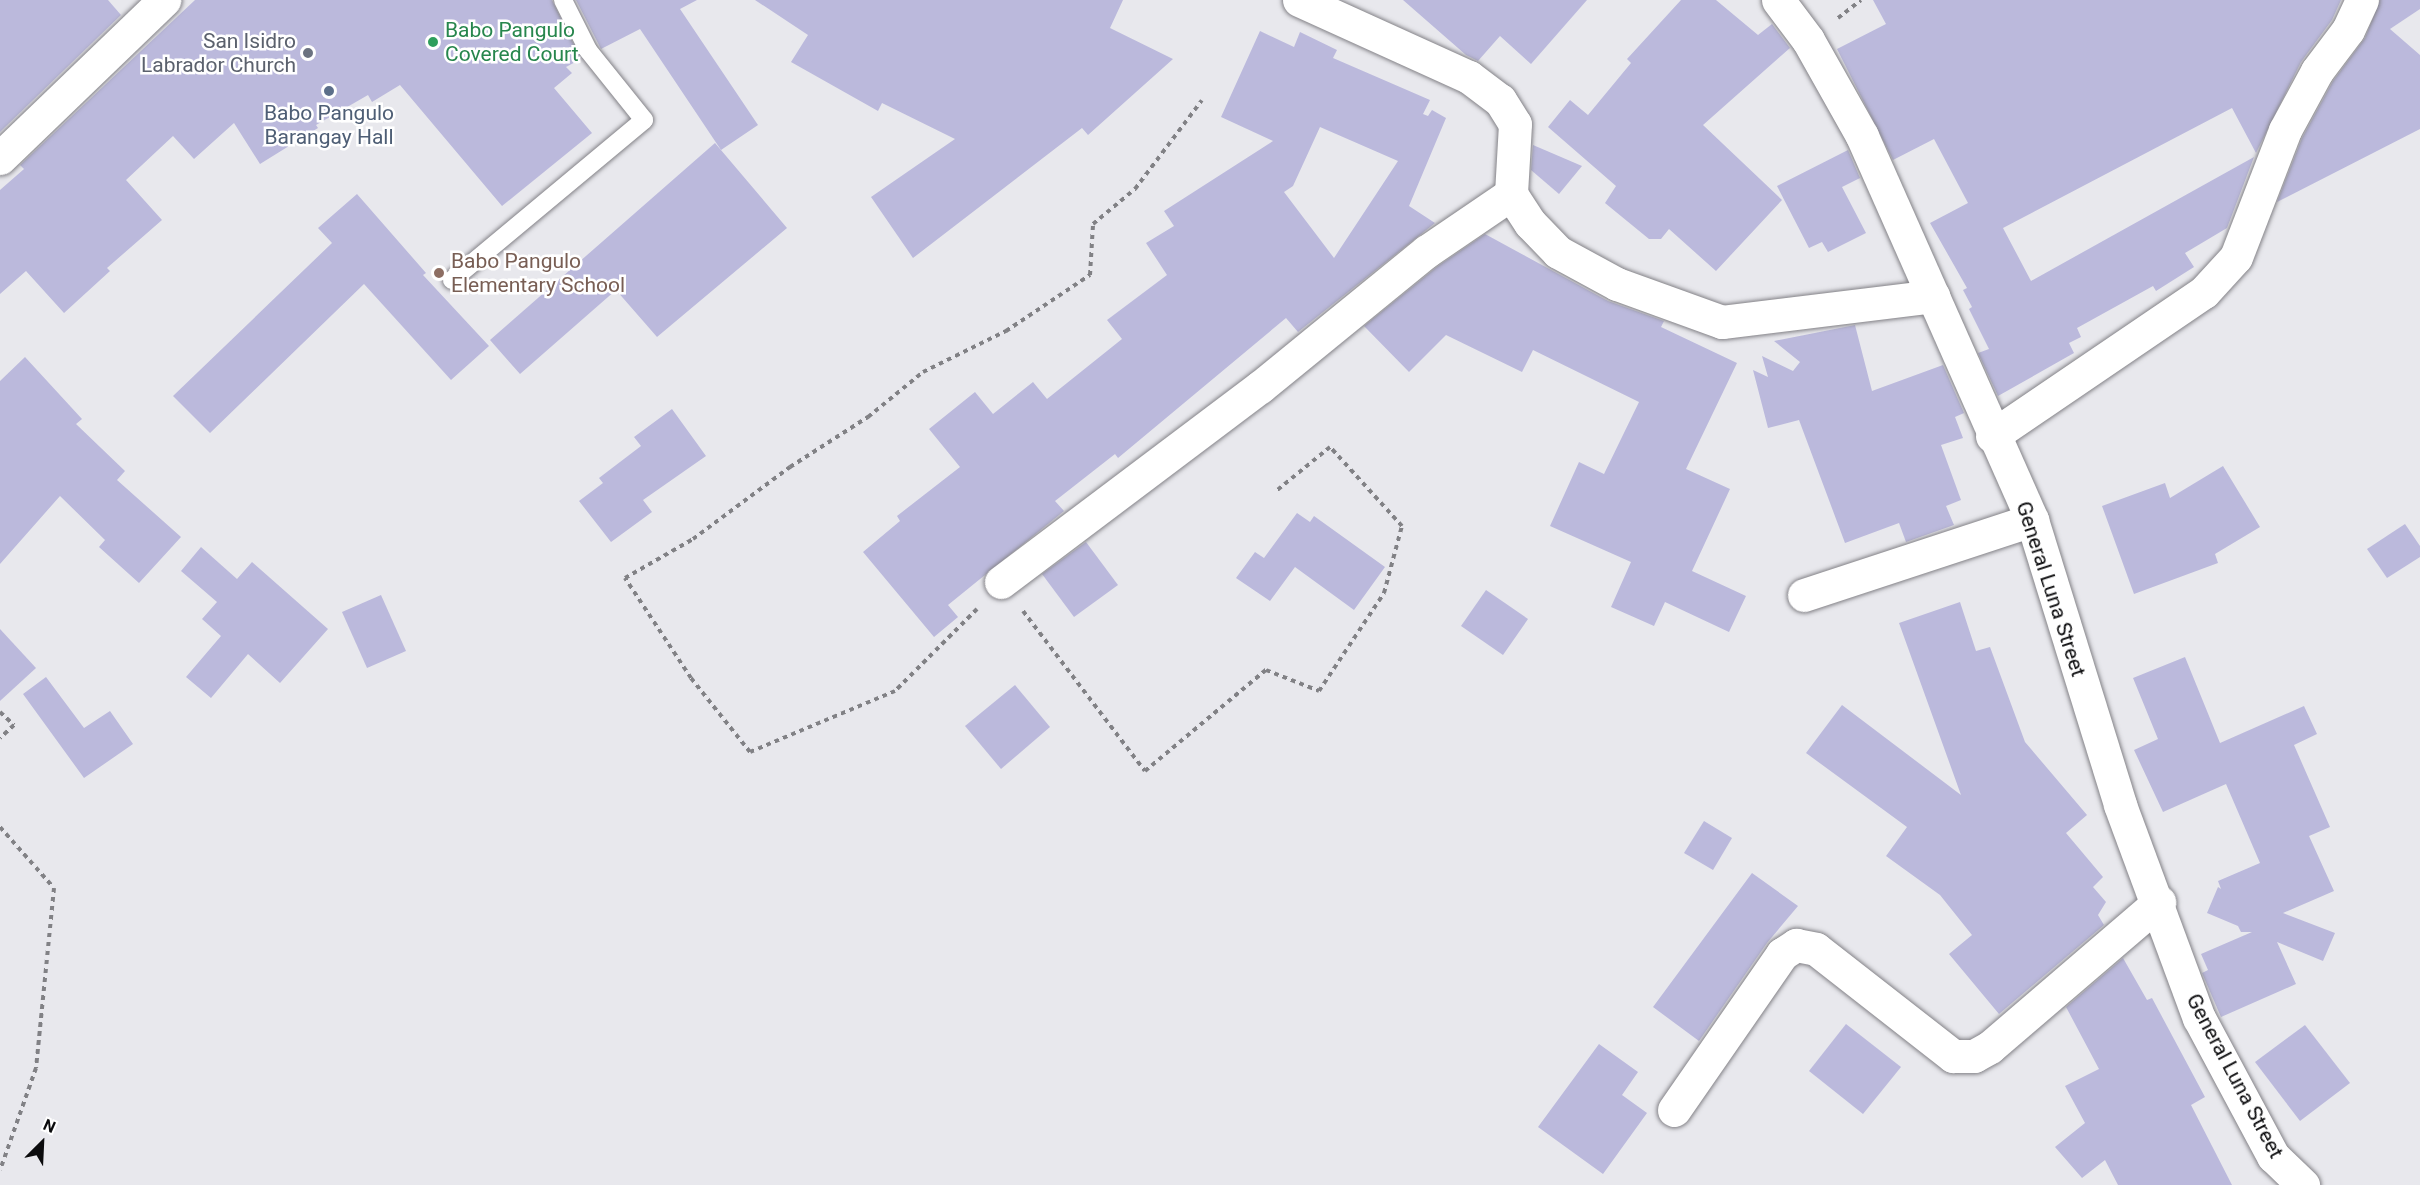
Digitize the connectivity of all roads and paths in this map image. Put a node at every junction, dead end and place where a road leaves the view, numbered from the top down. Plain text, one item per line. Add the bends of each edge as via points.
1 (562, 0) edge
2 (1299, 0) edge
3 (1778, 0) edge
4 (2362, 0) edge
5 (156, 2) edge
6 (1202, 100) dead end
7 (0, 158) edge
8 (1511, 194) junction
9 (452, 280) dead end
10 (1933, 296) junction
11 (1992, 436) junction
12 (1276, 491) dead end
13 (2032, 520) junction
14 (1001, 582) joint
15 (1804, 595) dead end
16 (1044, 641) dead end
17 (0, 712) edge
18 (0, 738) edge
19 (0, 827) edge
20 (2158, 902) junction
21 (1674, 1110) dead end
22 (0, 1170) edge
23 (2303, 1185) edge

1 - 9 lane via 588,50 644,120
2 - 8 street via 1469,77 1500,100 1515,124
3 - 10 street, General Luna Street via 1808,40 1862,136
4 - 11 street via 2348,30 2317,71 2285,130 2236,257 2204,292
5 - 7 street
6 - 14 path via 1135,189 1093,225 1090,275 1006,331 922,372 868,417 790,466 693,539 625,578 691,678 750,752 895,691
8 - 10 street via 1530,223 1558,252 1617,284 1722,321
8 - 14 street via 1428,251 1260,387
10 - 11 street, General Luna Street
11 - 13 street, General Luna Street
12 - 16 path via 1330,447 1402,526 1384,593 1319,691 1266,670 1145,771
13 - 15 street
13 - 20 street, General Luna Street via 2120,805
17 - 18 path via 14,725
19 - 22 path via 54,888 36,1068
20 - 21 street via 1990,1047 1974,1056 1953,1056 1816,948 1796,945 1782,954
20 - 23 street, General Luna Street via 2199,1018 2273,1156

